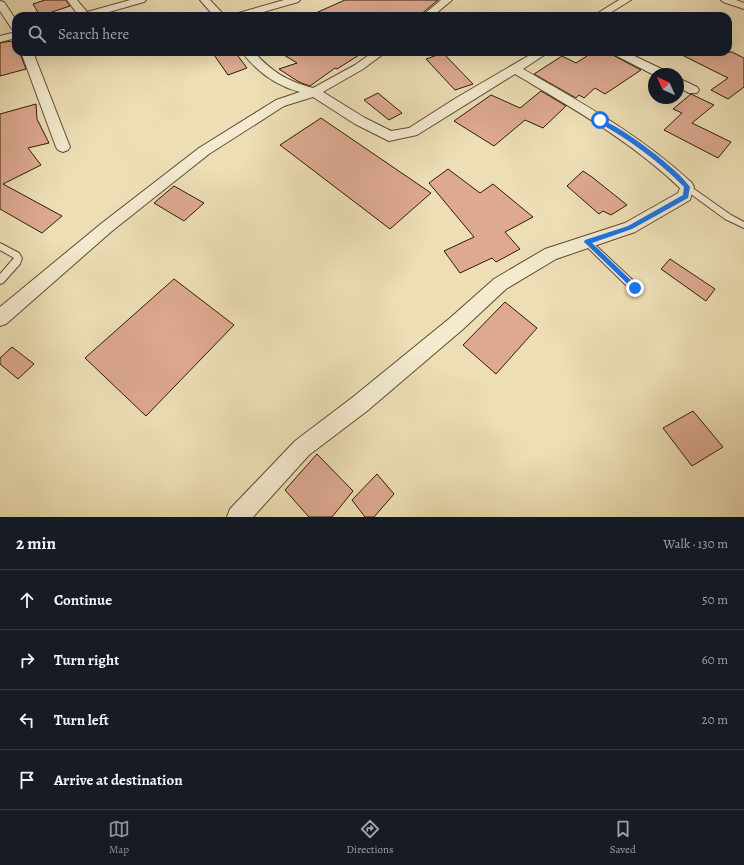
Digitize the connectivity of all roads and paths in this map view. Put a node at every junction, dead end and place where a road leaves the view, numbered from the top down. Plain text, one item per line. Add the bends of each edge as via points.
1 (72, 0) edge
2 (141, 0) edge
3 (205, 0) edge
4 (295, 0) edge
5 (447, 0) edge
6 (626, 0) edge
7 (726, 0) edge
8 (0, 4) edge
9 (744, 6) edge
10 (82, 12) edge
11 (99, 12) edge
12 (216, 12) edge
13 (253, 12) edge
14 (432, 12) edge
15 (605, 12) edge
16 (12, 21) edge
17 (12, 36) edge
18 (0, 39) edge
19 (29, 56) edge
20 (252, 56) edge
21 (374, 56) edge
22 (536, 56) edge
23 (625, 56) edge
24 (650, 68) edge
25 (515, 69) junction
26 (684, 85) edge
27 (693, 90) dead end
28 (314, 92) junction
29 (63, 147) dead end
30 (687, 187) junction
31 (744, 226) edge
32 (587, 242) junction
33 (0, 246) edge
34 (0, 280) edge
35 (635, 288) dead end
36 (0, 318) edge
37 (238, 517) edge

1 - 10 street
2 - 11 street
3 - 12 street
4 - 13 street
5 - 14 street
6 - 15 street
7 - 9 street
8 - 16 street
17 - 18 street
19 - 29 street
20 - 28 street via 275,78
21 - 28 street
22 - 25 street
23 - 24 street
25 - 28 street via 412,132 389,136
25 - 30 street via 625,135 673,172
26 - 27 street
28 - 36 street via 280,103 204,151 107,227
30 - 31 lane
30 - 32 street via 686,196 630,228
32 - 35 lane
32 - 37 street via 551,254 500,284 360,404 302,448
33 - 34 lane via 18,258 18,262

